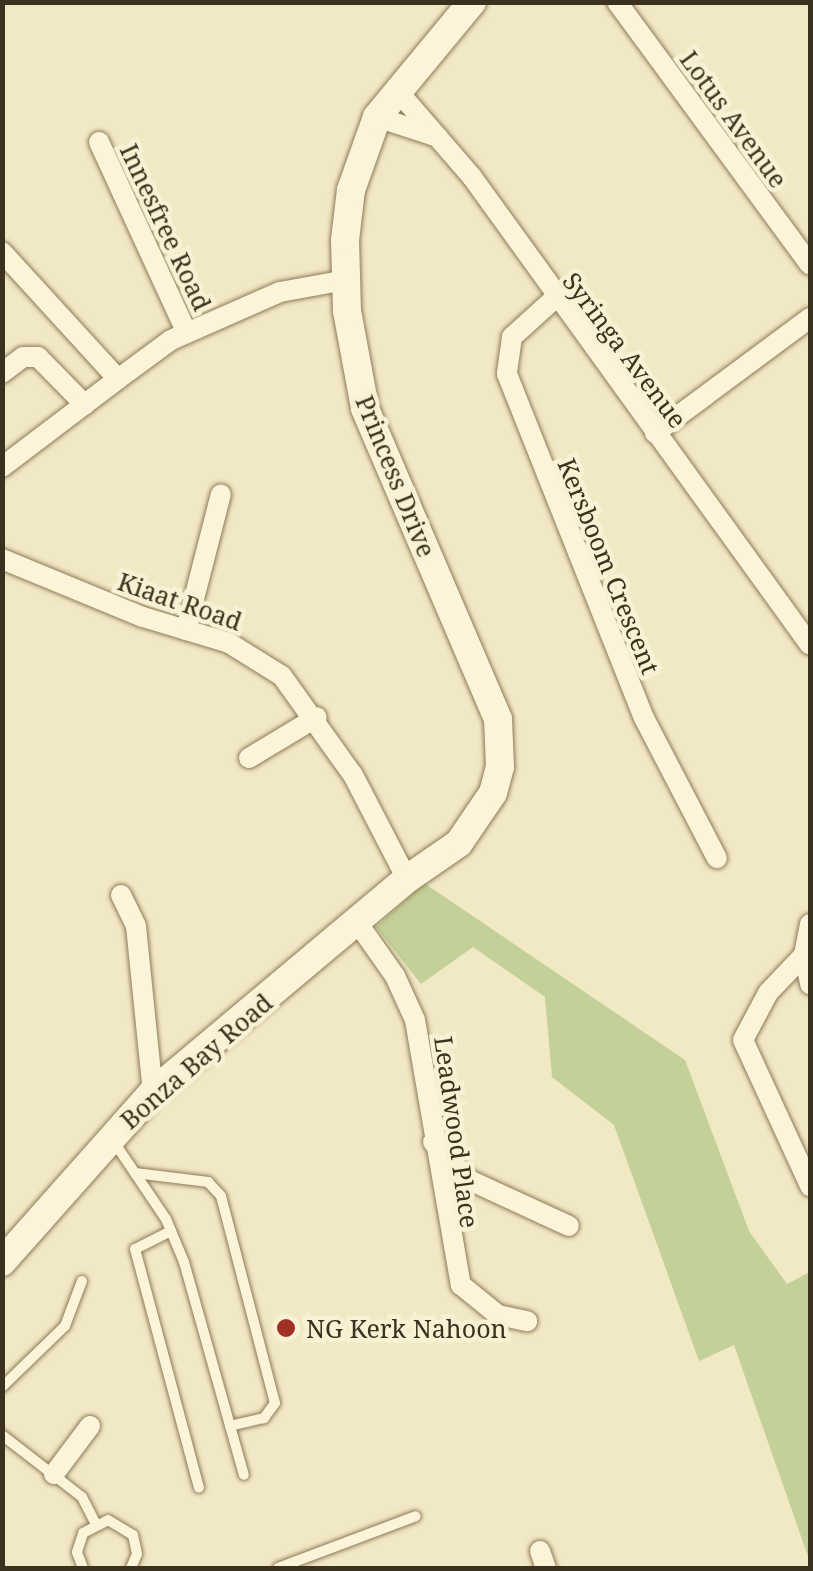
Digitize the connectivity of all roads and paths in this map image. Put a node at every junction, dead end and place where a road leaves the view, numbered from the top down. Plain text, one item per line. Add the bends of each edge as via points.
1 (472, 2) edge
2 (617, 2) edge
3 (396, 89) junction
4 (377, 118) junction
5 (438, 137) junction
6 (99, 142) dead end
7 (2, 252) edge
8 (810, 265) edge
9 (346, 280) junction
10 (554, 299) junction
11 (810, 318) edge
12 (188, 333) junction
13 (2, 372) edge
14 (118, 379) junction
15 (85, 405) junction
16 (655, 434) junction
17 (2, 467) edge
18 (221, 494) dead end
19 (2, 559) edge
20 (186, 630) junction
21 (810, 646) edge
22 (317, 717) junction
23 (249, 758) dead end
24 (717, 858) dead end
25 (407, 879) junction
26 (121, 895) dead end
27 (357, 922) junction
28 (810, 924) edge
29 (804, 955) junction
30 (810, 984) edge
31 (153, 1092) junction
32 (110, 1137) junction
33 (432, 1141) junction
34 (135, 1173) junction
35 (810, 1186) edge
36 (569, 1226) dead end
37 (171, 1231) junction
38 (2, 1262) edge
39 (82, 1281) dead end
40 (527, 1322) dead end
41 (2, 1388) edge
42 (90, 1426) dead end
43 (230, 1426) junction
44 (2, 1436) edge
45 (54, 1474) junction
46 (244, 1475) dead end
47 (198, 1488) dead end
48 (416, 1516) dead end
49 (95, 1523) junction
50 (132, 1566) edge
51 (83, 1568) edge
52 (146, 1568) edge
53 (278, 1568) edge

1 - 3 street, Princess Drive
2 - 8 street, Lotus Avenue
3 - 4 street, Princess Drive
3 - 5 street, Syringa Avenue
4 - 5 street
4 - 9 street, Princess Drive via 351,190
5 - 10 street, Syringa Avenue
6 - 12 street, Innesfree Road
7 - 14 street
9 - 12 street via 293,287
9 - 25 street, Princess Drive via 365,408 488,690 501,740 493,792 476,824
10 - 16 street, Syringa Avenue
10 - 24 street, Kersboom Crescent via 512,338 507,374 644,718
11 - 16 street
12 - 14 street
13 - 15 street via 23,357 38,357
14 - 15 street
15 - 17 street
16 - 21 street, Syringa Avenue
18 - 20 street
19 - 20 street, Kiaat Road
20 - 22 street, Kiaat Road via 262,661
22 - 23 street
22 - 25 street, Kiaat Road
25 - 27 street, Bonza Bay Road
26 - 31 street via 134,915
27 - 31 street, Bonza Bay Road
27 - 33 street, Leadwood Place via 416,1020
28 - 29 street
29 - 30 street
29 - 35 street via 768,993 743,1040
31 - 32 street, Bonza Bay Road
32 - 34 lane
32 - 38 street, Bonza Bay Road
33 - 36 street via 467,1179
33 - 40 street, Leadwood Place via 460,1285 498,1315
34 - 37 lane
34 - 43 lane via 208,1182 221,1196 275,1403 269,1415
37 - 43 lane
37 - 47 lane via 143,1241 136,1254
39 - 41 lane via 65,1326
42 - 45 street
43 - 46 lane
44 - 45 lane
45 - 49 lane via 82,1497
48 - 53 lane
49 - 50 lane via 126,1527 136,1544
49 - 51 lane via 78,1542
50 - 52 lane

